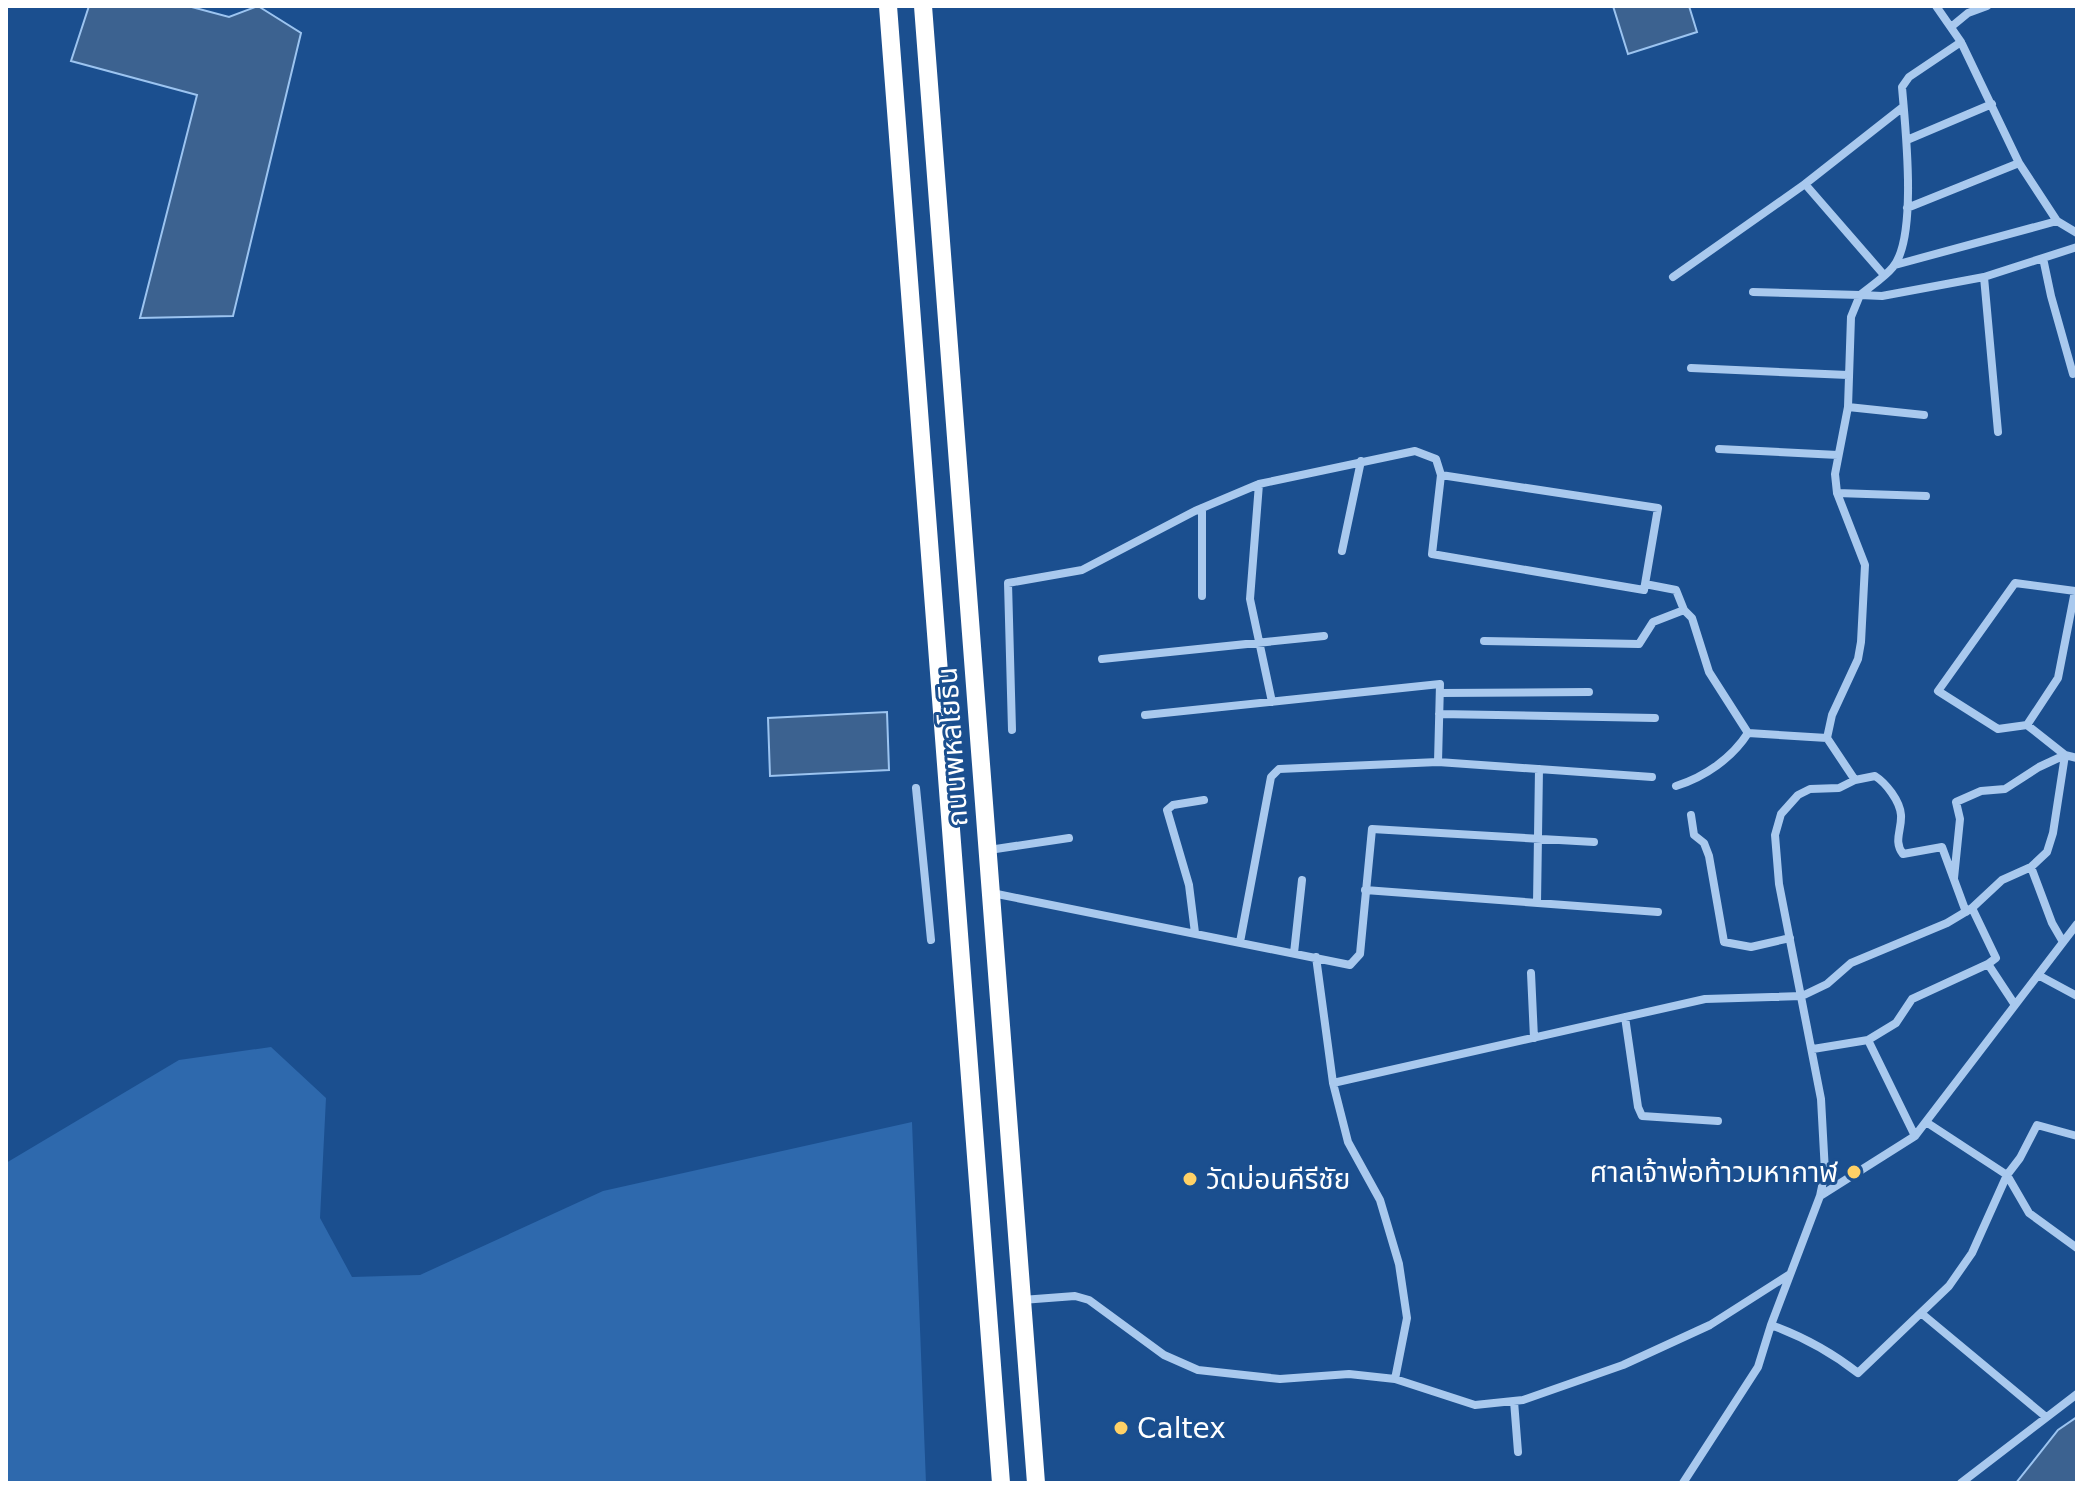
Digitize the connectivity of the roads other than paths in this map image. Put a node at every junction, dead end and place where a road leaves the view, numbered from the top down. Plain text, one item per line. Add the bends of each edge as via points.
1 (888, 6) edge
2 (923, 6) edge
3 (1936, 6) edge
4 (1987, 6) edge
5 (1951, 27) junction
6 (1961, 42) junction
7 (1992, 104) junction
8 (1903, 107) junction
9 (1907, 140) junction
10 (2019, 163) junction
11 (1805, 184) junction
12 (1907, 208) junction
13 (2057, 221) junction
14 (2077, 233) edge
15 (2077, 247) edge
16 (2043, 258) junction
17 (1895, 265) junction
18 (1884, 275) junction
19 (1673, 277) dead end
20 (1984, 277) junction
21 (1753, 292) dead end
22 (1860, 295) junction
23 (1691, 368) dead end
24 (2073, 374) dead end
25 (1848, 375) junction
26 (1848, 407) junction
27 (1924, 415) dead end
28 (1998, 432) dead end
29 (1719, 449) dead end
30 (1838, 455) junction
31 (1361, 461) junction
32 (1441, 475) junction
33 (1259, 484) junction
34 (1837, 493) junction
35 (1926, 496) dead end
36 (1202, 508) junction
37 (1342, 551) dead end
38 (1645, 584) junction
39 (2076, 590) edge
40 (1202, 596) dead end
41 (1684, 610) junction
42 (1324, 636) dead end
43 (1484, 641) dead end
44 (1258, 643) junction
45 (1102, 659) dead end
46 (1589, 692) dead end
47 (1440, 693) junction
48 (1272, 702) junction
49 (1439, 714) junction
50 (1145, 715) dead end
51 (1655, 718) dead end
52 (2027, 725) junction
53 (1012, 730) dead end
54 (1748, 733) junction
55 (1827, 738) junction
56 (2065, 755) junction
57 (2077, 758) edge
58 (1438, 762) junction
59 (1539, 769) junction
60 (1652, 777) dead end
61 (1855, 780) junction
62 (1676, 786) dead end
63 (916, 788) dead end
64 (1204, 800) dead end
65 (1691, 815) dead end
66 (1069, 838) dead end
67 (1537, 839) junction
68 (1594, 842) dead end
69 (989, 850) junction
70 (2031, 867) junction
71 (1954, 878) junction
72 (1302, 880) dead end
73 (1365, 890) junction
74 (991, 893) junction
75 (1537, 903) junction
76 (1969, 910) junction
77 (1658, 912) dead end
78 (2077, 924) edge
79 (994, 932) junction
80 (958, 933) junction
81 (1195, 933) junction
82 (1790, 938) junction
83 (931, 940) dead end
84 (1240, 942) junction
85 (2063, 942) junction
86 (1294, 953) junction
87 (1316, 957) junction
88 (1988, 964) junction
89 (1531, 973) dead end
90 (2038, 975) junction
91 (1802, 996) junction
92 (2077, 996) edge
93 (2015, 1005) junction
94 (1625, 1017) junction
95 (1534, 1038) junction
96 (1868, 1040) junction
97 (1813, 1049) junction
98 (1333, 1083) junction
99 (1718, 1121) dead end
100 (1926, 1122) junction
101 (1915, 1136) junction
102 (2077, 1136) edge
103 (2007, 1175) junction
104 (1820, 1196) junction
105 (2077, 1248) edge
106 (1790, 1274) junction
107 (1022, 1300) junction
108 (1921, 1313) junction
109 (1771, 1325) junction
110 (1395, 1379) junction
111 (2077, 1394) edge
112 (1514, 1401) junction
113 (2046, 1417) junction
114 (1518, 1452) dead end
115 (1001, 1483) edge
116 (1036, 1483) edge
117 (1683, 1483) edge
118 (1961, 1483) edge

1 - 80 highway, ถนนพหลโยธิน
2 - 69 highway, ถนนพหลโยธิน
3 - 5 street
4 - 5 street
5 - 6 street
6 - 7 street
6 - 8 street via 1904,83
7 - 9 street
7 - 10 street
8 - 9 street
8 - 11 street
9 - 12 street
10 - 12 street
10 - 13 street
11 - 18 street
11 - 19 street
12 - 17 street
13 - 14 street
13 - 17 street
15 - 16 street
16 - 20 street
16 - 24 street
17 - 18 street
18 - 22 street
20 - 22 street via 1882,296
20 - 28 street
21 - 22 street
22 - 25 street via 1851,317
23 - 25 street
25 - 26 street
26 - 27 street
26 - 30 street
29 - 30 street
30 - 34 street
31 - 32 street via 1415,451 1436,459
31 - 33 street
31 - 37 street
32 - 38 street via 1658,508
32 - 38 street via 1432,554 1644,590
33 - 36 street
33 - 44 street via 1250,599
34 - 35 street
34 - 55 street via 1866,573 1858,659
36 - 40 street
36 - 53 street via 1082,570 1008,583
38 - 41 street via 1676,590
39 - 52 street via 2058,678
39 - 52 street via 2015,583 1938,691 1998,729
41 - 43 street via 1653,622 1639,644
41 - 54 street via 1692,618 1709,672
42 - 44 street
44 - 45 street
44 - 48 street
46 - 47 street
47 - 48 street via 1440,684
47 - 49 street
48 - 50 street
49 - 51 street
49 - 58 street
52 - 56 street
54 - 55 street
54 - 62 street via 1733,753 1697,779
55 - 61 street
56 - 57 street
56 - 70 street via 2053,833 2047,852
56 - 71 street via 2005,789 1981,791 1956,802 1960,819
58 - 59 street
58 - 84 street via 1275,771
59 - 60 street
59 - 67 street
61 - 71 street via 1875,776 1891,793 1901,811 1897,837 1903,854 1941,847
61 - 82 street via 1839,788 1810,789 1781,814 1775,835
63 - 83 street
64 - 81 street via 1167,810 1189,885
65 - 82 street via 1694,835 1709,856 1724,942 1751,947
66 - 69 street
67 - 68 street
67 - 73 street via 1372,829
67 - 75 street
69 - 74 highway, ถนนพหลโยธิน
70 - 76 street via 2002,880
70 - 85 street
71 - 76 street
72 - 86 street
73 - 75 street
73 - 87 street via 1360,954 1350,965
74 - 79 highway, ถนนพหลโยธิน
74 - 81 street
75 - 77 street
76 - 88 street via 1996,958
76 - 91 street via 1851,963 1827,984
78 - 85 street
79 - 80 highway
79 - 107 highway, ถนนพหลโยธิน
80 - 115 highway, ถนนพหลโยธิน
81 - 84 street
82 - 91 street
84 - 86 street
85 - 90 street
86 - 87 street
87 - 98 street
88 - 93 street
88 - 96 street via 1912,999 1896,1023
89 - 95 street
90 - 92 street
90 - 93 street
91 - 94 street via 1705,999
91 - 97 street
93 - 100 street
94 - 95 street
94 - 99 street via 1642,1116
95 - 98 street
96 - 97 street
96 - 101 street
97 - 104 street via 1826,1151
98 - 110 street via 1348,1142 1380,1200 1399,1264 1407,1318
100 - 101 street
100 - 103 street
101 - 104 street
102 - 103 street via 2037,1125
103 - 105 street via 2029,1213
103 - 108 street via 1972,1253
104 - 106 street
106 - 109 street
106 - 112 street via 1710,1325 1623,1365
107 - 110 street via 1089,1300 1164,1355 1198,1370 1280,1379 1349,1374
107 - 116 highway, ถนนพหลโยธิน
108 - 109 street via 1858,1373 1809,1339
108 - 113 street
109 - 117 street via 1758,1367
110 - 112 street via 1475,1405
111 - 113 street
112 - 114 street
113 - 118 street

